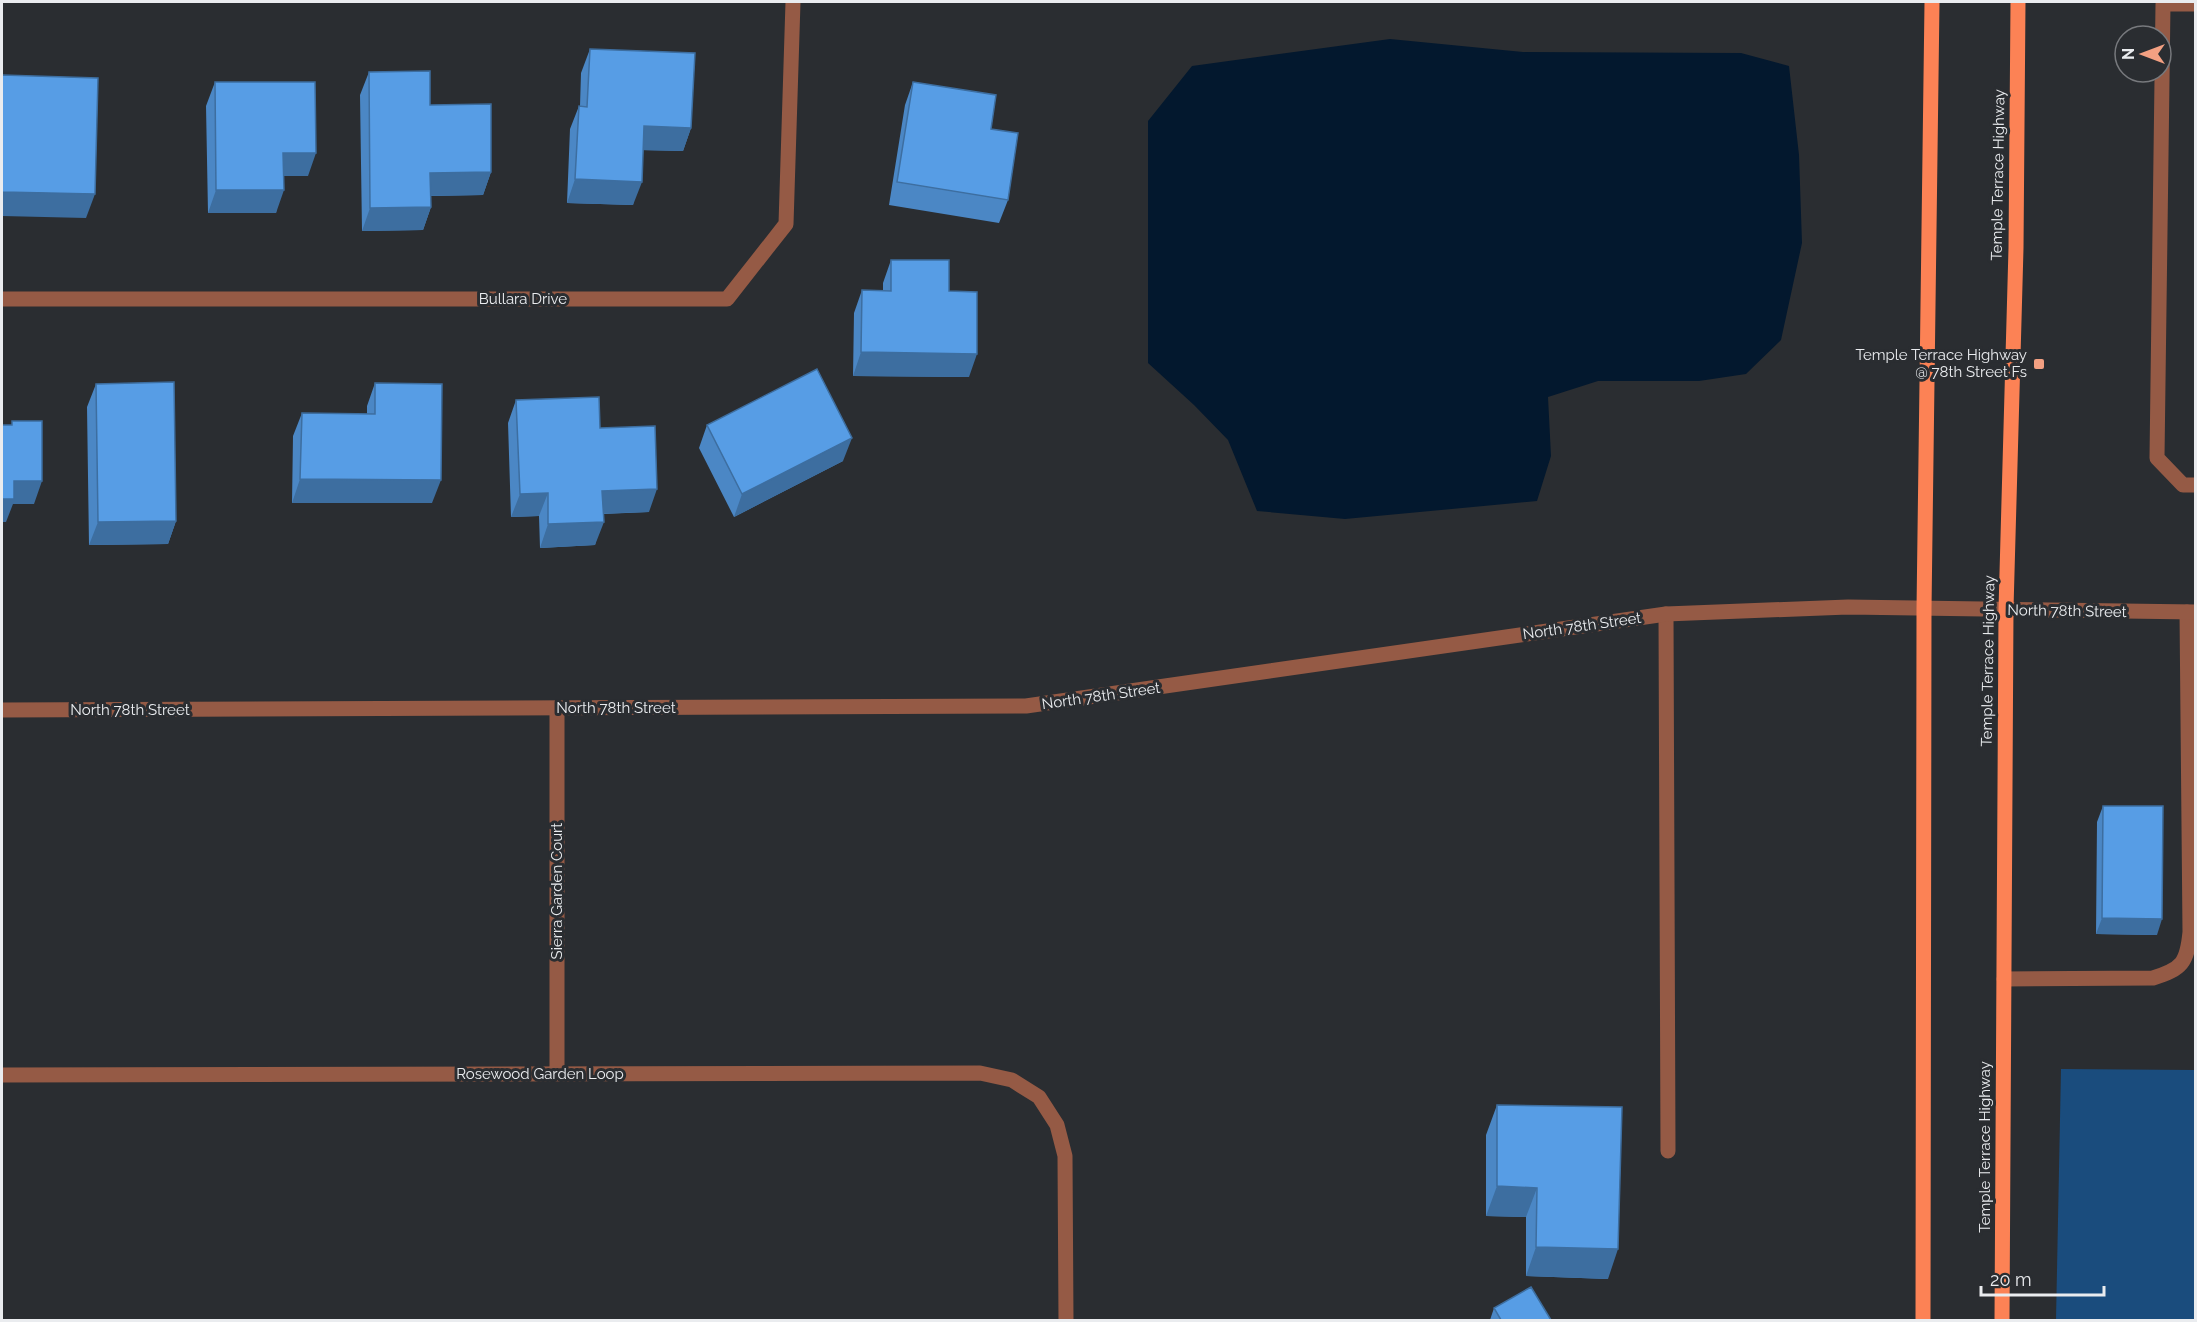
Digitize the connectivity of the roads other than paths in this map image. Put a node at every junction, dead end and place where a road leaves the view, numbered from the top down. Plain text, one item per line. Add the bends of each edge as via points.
1 (793, 2) edge
2 (1932, 2) edge
3 (2018, 2) edge
4 (2163, 3) edge
5 (2196, 4) edge
6 (2, 299) edge
7 (2196, 485) edge
8 (1924, 609) junction
9 (2006, 609) junction
10 (2191, 612) edge
11 (1666, 614) junction
12 (557, 708) junction
13 (2, 710) edge
14 (2004, 979) junction
15 (557, 1074) junction
16 (2, 1075) edge
17 (1668, 1151) dead end
18 (1066, 1320) edge
19 (1923, 1320) edge
20 (2002, 1320) edge

1 - 6 street, Bullara Drive via 786,224 728,299
2 - 8 main road
3 - 9 main road, Temple Terrace Highway
4 - 5 street
4 - 7 street via 2157,458 2183,484
8 - 9 street, North 78th Street
8 - 11 street, North 78th Street via 1848,607
8 - 19 main road
9 - 10 street, North 78th Street
9 - 14 main road, Temple Terrace Highway
10 - 14 street via 2188,955 2172,972 2152,978
11 - 12 street, North 78th Street via 1026,706
11 - 17 street
12 - 13 street, North 78th Street
12 - 15 street, Sierra Garden Court
14 - 20 main road, Temple Terrace Highway
15 - 16 street, Rosewood Garden Loop
15 - 18 street, Rosewood Garden Loop via 980,1073 1012,1080 1038,1097 1058,1125 1065,1156

